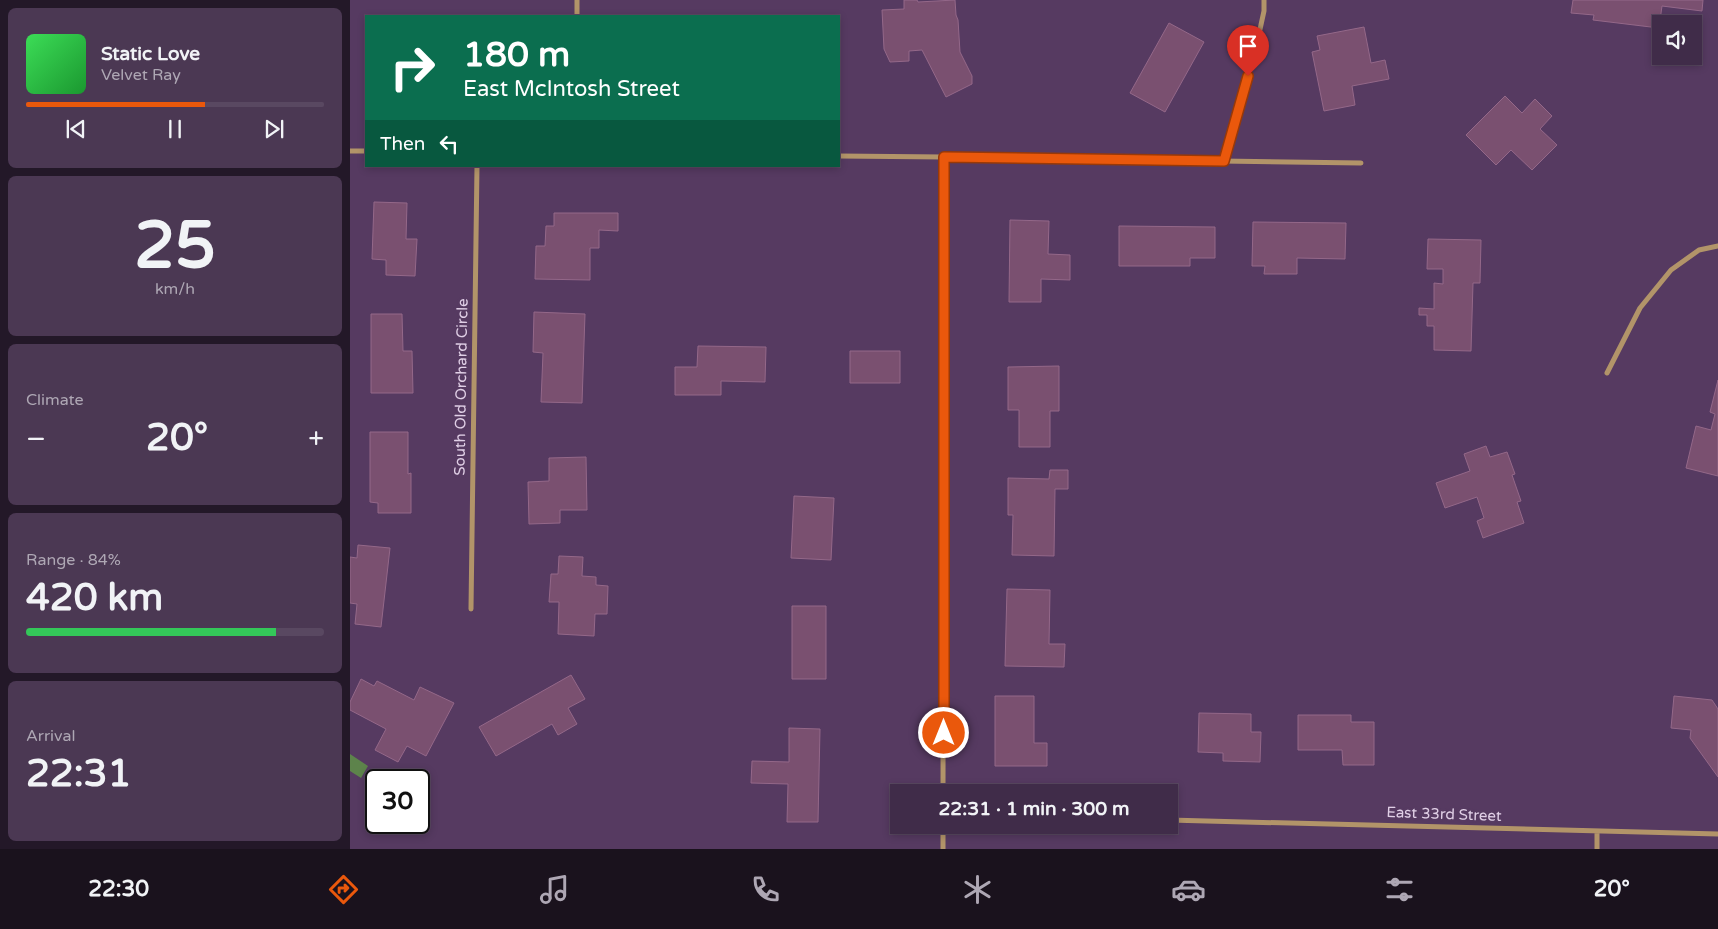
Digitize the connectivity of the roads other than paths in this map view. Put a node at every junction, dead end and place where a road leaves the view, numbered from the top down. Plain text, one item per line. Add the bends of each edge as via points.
1 (577, 0) edge
2 (1264, 0) edge
3 (577, 15) edge
4 (350, 151) edge
5 (365, 151) edge
6 (840, 156) edge
7 (944, 157) junction
8 (1224, 161) junction
9 (1361, 163) dead end
10 (477, 167) edge
11 (1718, 246) edge
12 (1607, 373) dead end
13 (471, 609) dead end
14 (943, 784) edge
15 (1178, 820) edge
16 (1597, 831) junction
17 (943, 834) edge
18 (1718, 834) edge
19 (943, 849) edge
20 (1597, 849) edge

1 - 3 street
2 - 8 street via 1257,43
4 - 5 street
6 - 7 street
7 - 8 street
7 - 14 street
8 - 9 street
10 - 13 street, South Old Orchard Circle
11 - 12 street via 1699,250 1671,270 1640,308
15 - 16 street, East 33rd Street
16 - 18 street, East 33rd Street
16 - 20 street
17 - 19 street

